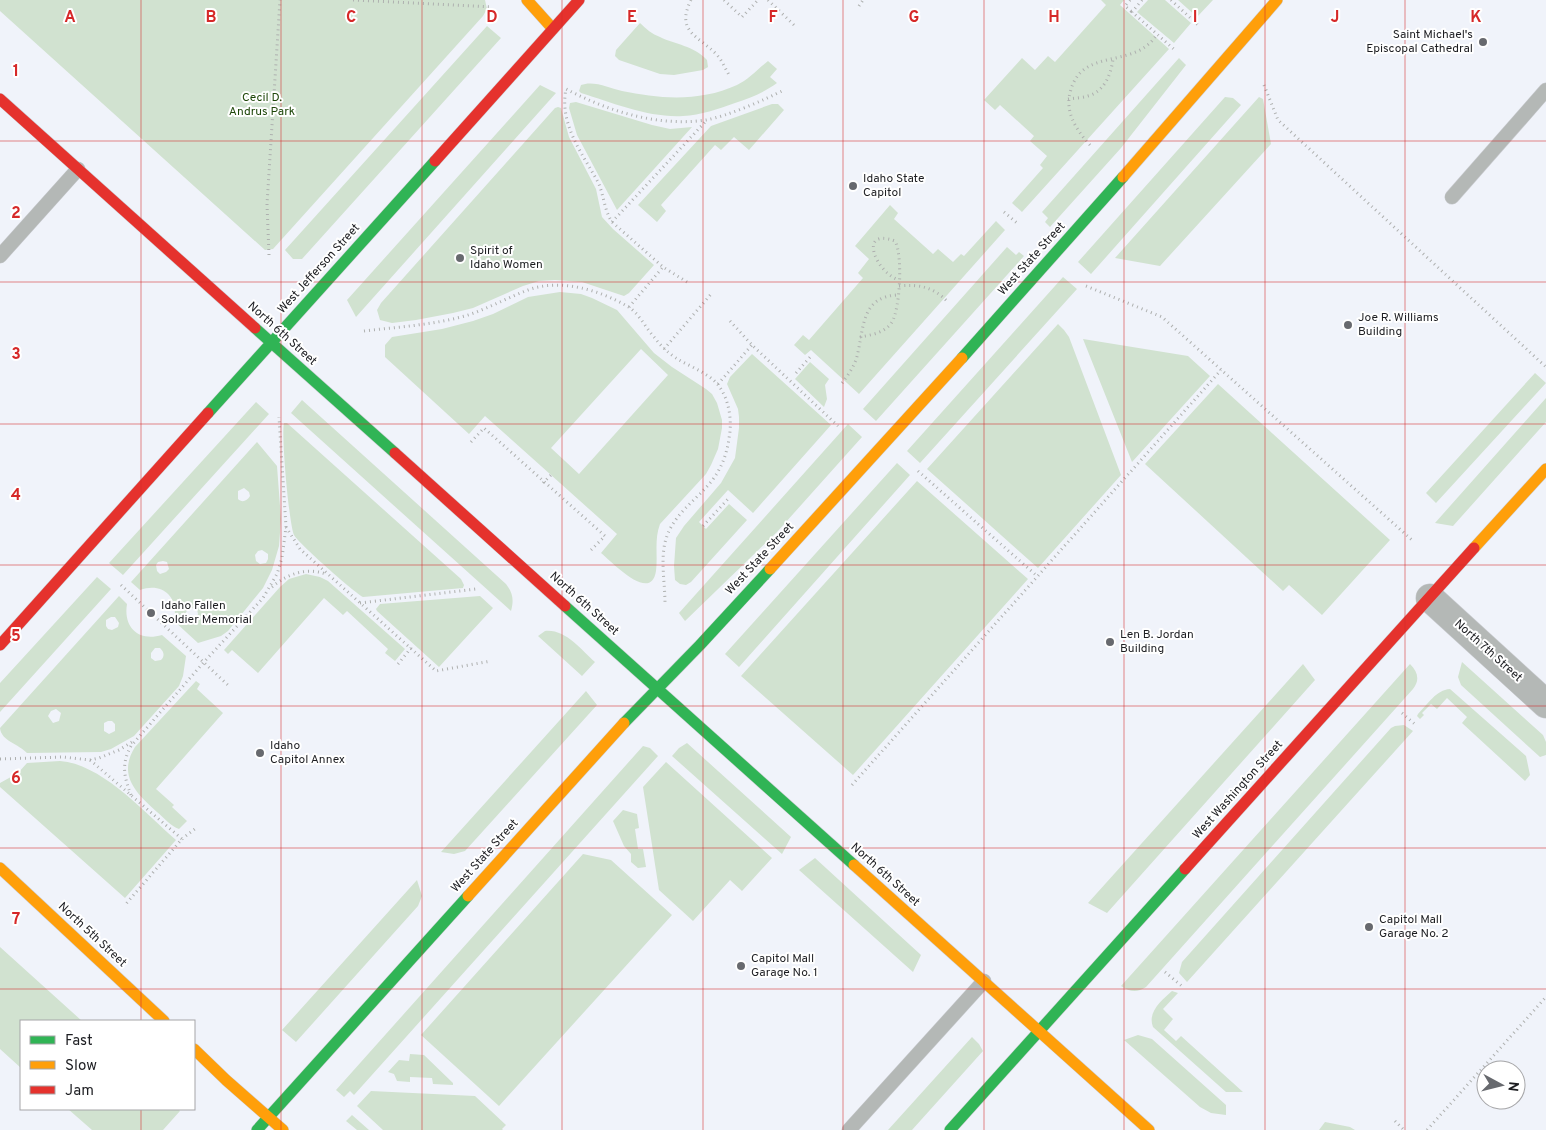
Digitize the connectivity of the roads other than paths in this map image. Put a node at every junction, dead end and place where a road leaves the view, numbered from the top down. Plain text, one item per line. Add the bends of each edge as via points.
1 (527, 0) edge
2 (579, 0) edge
3 (1277, 0) edge
4 (553, 29) junction
5 (1546, 90) edge
6 (0, 99) edge
7 (78, 169) junction
8 (1452, 197) dead end
9 (0, 256) edge
10 (272, 343) junction
11 (1546, 469) edge
12 (1430, 598) junction
13 (0, 645) edge
14 (656, 689) junction
15 (1546, 704) edge
16 (0, 868) edge
17 (984, 981) junction
18 (163, 1020) edge
19 (1039, 1032) junction
20 (195, 1050) edge
21 (268, 1117) junction
22 (257, 1130) edge
23 (283, 1130) edge
24 (849, 1130) edge
25 (950, 1130) edge
26 (1149, 1130) edge

1 - 4 street
2 - 4 street, West Jefferson Street
3 - 14 street, West State Street via 1054,256 700,645
4 - 10 street, West Jefferson Street
5 - 8 lane
6 - 7 street, North 6th Street
7 - 9 lane
7 - 10 street, North 6th Street
10 - 13 street, West Jefferson Street
10 - 14 street, North 6th Street
11 - 12 street, West Washington Street
12 - 15 street, North 7th Street
12 - 19 street, West Washington Street
14 - 17 street, North 6th Street
14 - 21 street, West State Street
16 - 18 street, North 5th Street
17 - 19 street, North 6th Street
17 - 24 lane
19 - 25 street, West Washington Street
19 - 26 street, North 6th Street
20 - 21 street
21 - 22 street, West State Street
21 - 23 street

